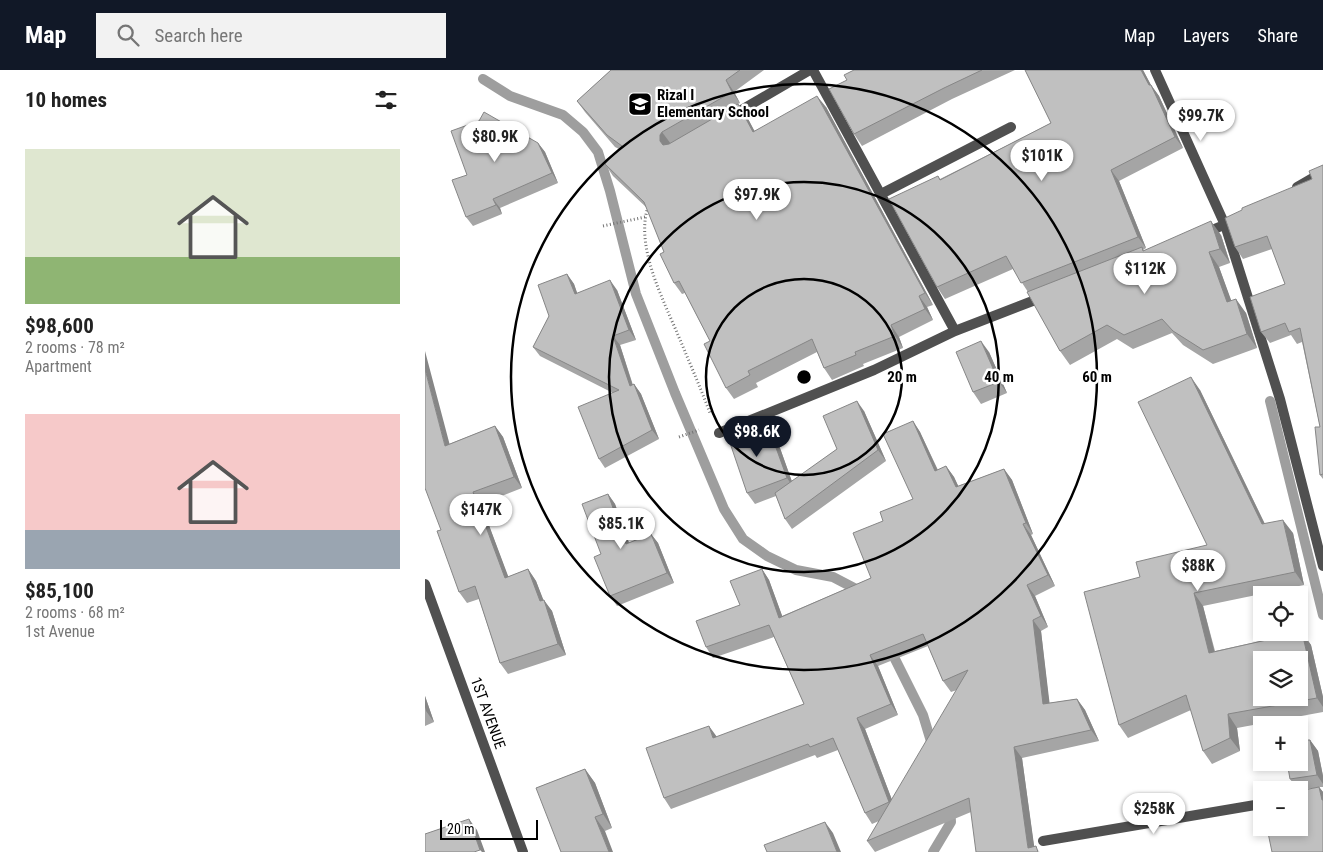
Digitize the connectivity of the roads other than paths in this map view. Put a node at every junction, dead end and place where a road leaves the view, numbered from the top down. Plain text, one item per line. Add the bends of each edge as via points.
1 (810, 70) edge
2 (813, 70) edge
3 (1155, 70) edge
4 (725, 120) edge
5 (1011, 127) dead end
6 (1323, 172) edge
7 (1291, 190) edge
8 (881, 194) junction
9 (1250, 212) edge
10 (1225, 225) junction
11 (1197, 236) edge
12 (1049, 294) edge
13 (955, 331) junction
14 (719, 433) road end
15 (1323, 566) edge
16 (425, 584) edge
17 (1253, 805) edge
18 (1043, 841) dead end
19 (523, 852) edge

1 - 4 street
2 - 8 street
3 - 10 street
5 - 8 street
6 - 7 street
8 - 13 street
9 - 10 street
10 - 11 street
10 - 15 street via 1280,399
12 - 13 street
13 - 14 street via 873,370
16 - 19 street, 1ST AVENUE
17 - 18 street

